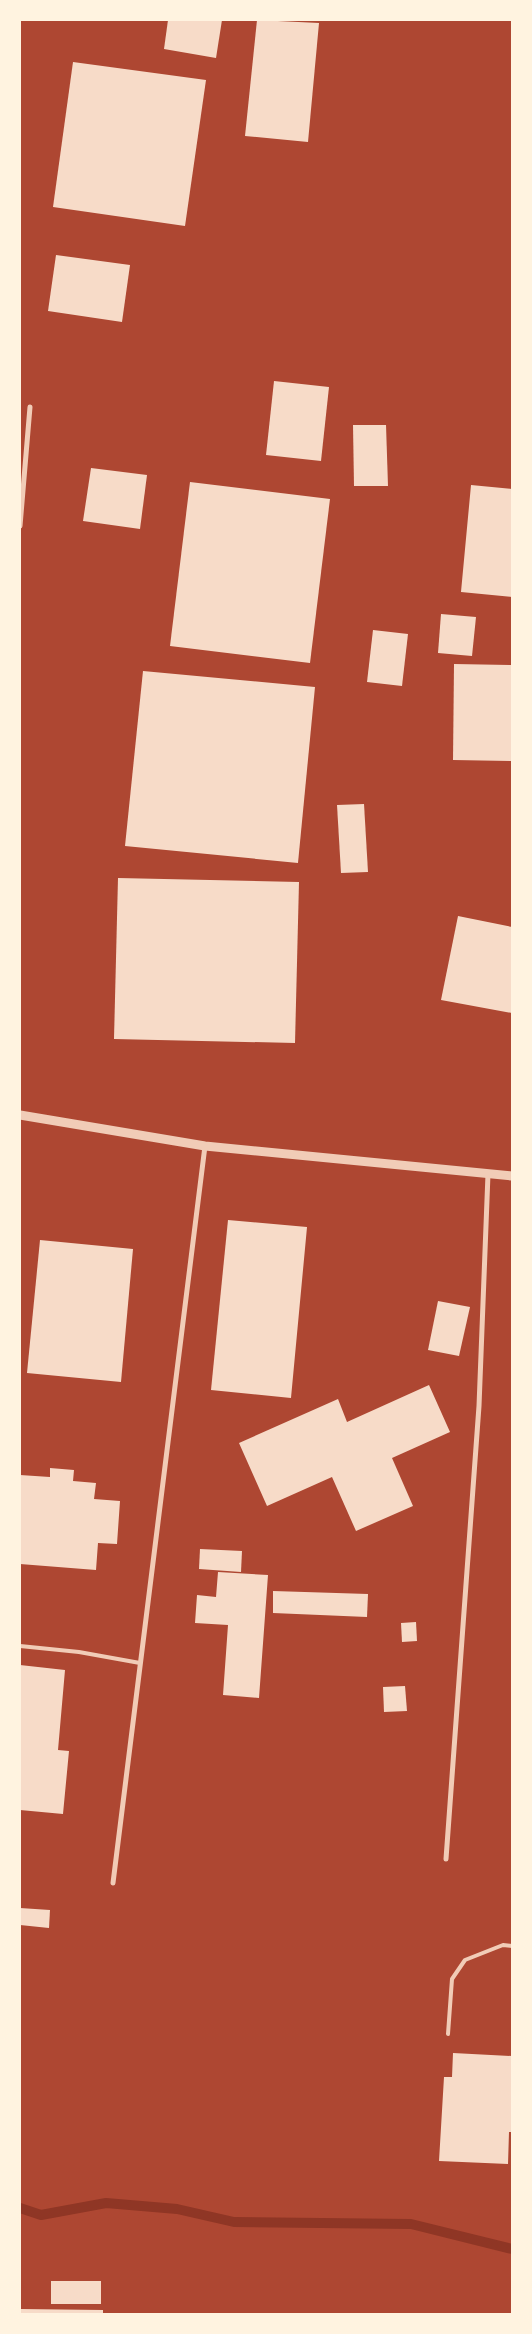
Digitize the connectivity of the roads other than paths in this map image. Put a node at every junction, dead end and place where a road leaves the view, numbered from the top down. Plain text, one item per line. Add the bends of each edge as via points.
1 (30, 407) dead end
2 (20, 526) edge
3 (20, 1115) edge
4 (205, 1146) junction
5 (488, 1174) junction
6 (512, 1176) edge
7 (20, 1646) edge
8 (140, 1662) junction
9 (446, 1859) dead end
10 (113, 1883) dead end
11 (512, 1946) edge
12 (448, 2034) dead end

1 - 2 street
3 - 4 street
4 - 5 street
4 - 8 street
5 - 6 street
5 - 9 street via 479,1406
7 - 8 lane
8 - 10 street
11 - 12 lane via 503,1945 465,1960 452,1978

